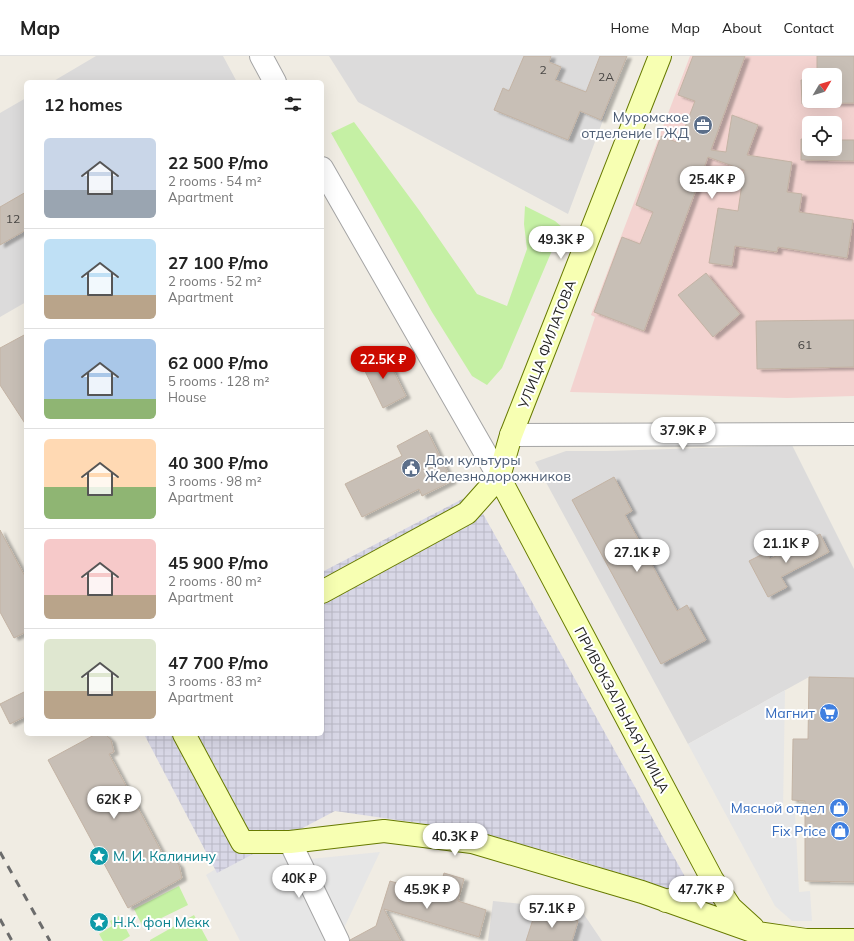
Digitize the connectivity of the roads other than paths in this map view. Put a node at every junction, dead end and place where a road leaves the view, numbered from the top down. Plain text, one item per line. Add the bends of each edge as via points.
1 (261, 56) edge
2 (660, 56) edge
3 (273, 80) edge
4 (324, 171) edge
5 (854, 434) edge
6 (511, 435) junction
7 (499, 477) junction
8 (324, 591) edge
9 (185, 736) edge
10 (290, 842) junction
11 (712, 879) junction
12 (666, 901) junction
13 (758, 933) junction
14 (806, 940) edge
15 (854, 940) edge
16 (338, 941) edge

1 - 3 street
2 - 6 street, УЛИЦА ФИЛАТОВА
4 - 7 street
5 - 6 street
6 - 7 street, УЛИЦА ФИЛАТОВА
7 - 8 street via 466,513
7 - 11 street, ПРИВОКЗАЛЬНАЯ УЛИЦА
9 - 10 street via 242,842
10 - 12 street via 384,831 472,842
10 - 16 street
11 - 12 street via 694,894
11 - 13 street, ПРИВОКЗАЛЬНАЯ УЛИЦА via 731,908
12 - 13 street
13 - 14 street
14 - 15 street

